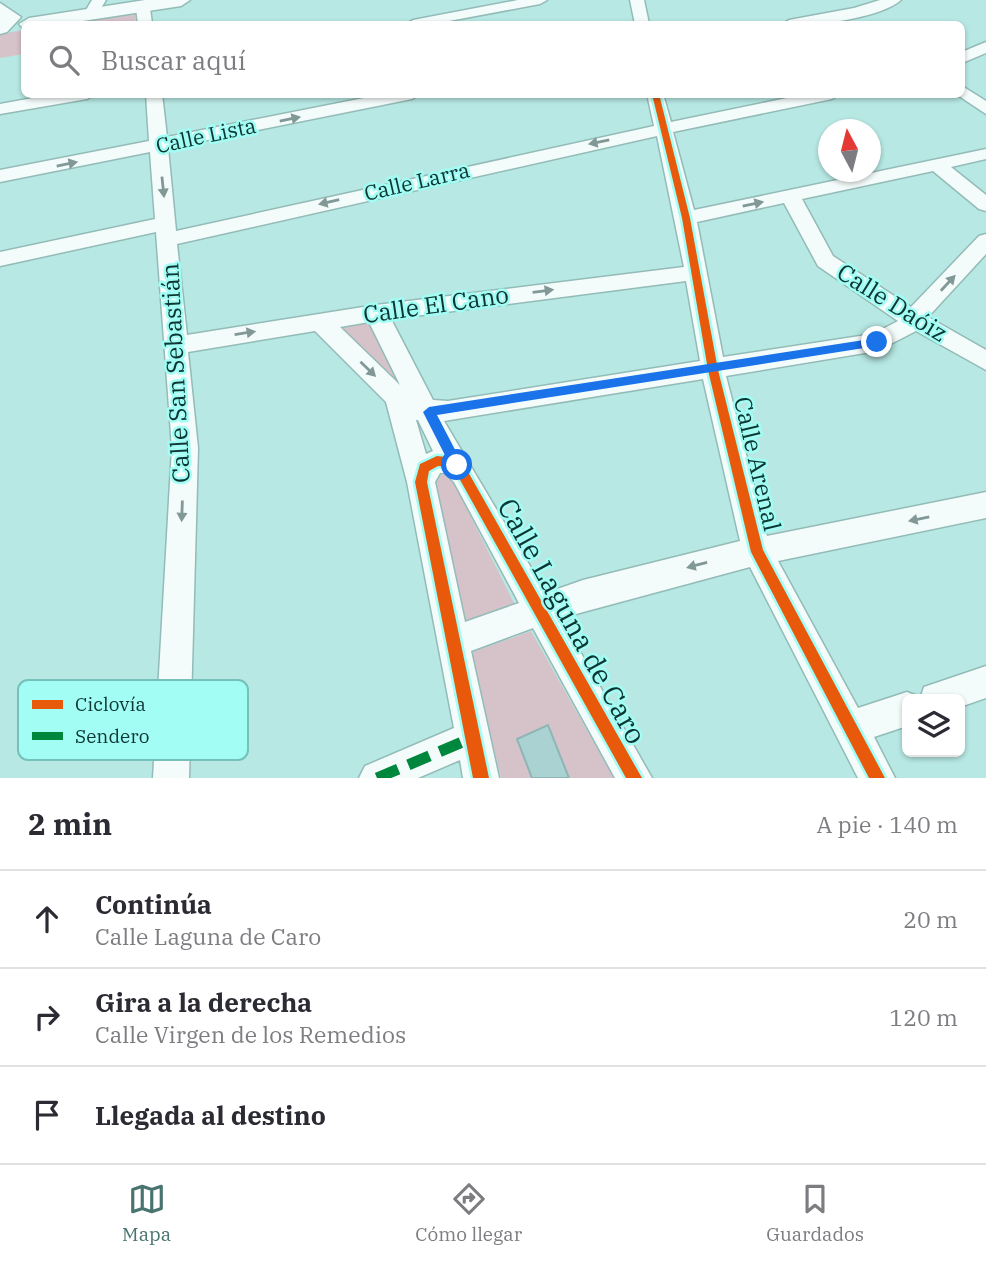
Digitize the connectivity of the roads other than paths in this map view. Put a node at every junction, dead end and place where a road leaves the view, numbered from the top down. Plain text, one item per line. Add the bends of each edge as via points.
1 (181, 0) edge
2 (540, 0) edge
3 (637, 0) edge
4 (841, 0) edge
5 (894, 0) edge
6 (96, 5) edge
7 (150, 11) edge
8 (857, 12) junction
9 (8, 18) edge
10 (430, 21) edge
11 (641, 21) edge
12 (806, 21) edge
13 (870, 21) edge
14 (986, 47) edge
15 (965, 56) edge
16 (965, 93) edge
17 (64, 98) edge
18 (154, 98) edge
19 (392, 98) edge
20 (656, 98) edge
21 (812, 98) edge
22 (0, 109) edge
23 (986, 109) edge
24 (666, 128) junction
25 (158, 146) junction
26 (986, 155) edge
27 (937, 165) junction
28 (0, 176) edge
29 (790, 196) junction
30 (986, 205) edge
31 (686, 218) junction
32 (168, 231) junction
33 (986, 241) edge
34 (0, 259) edge
35 (694, 273) junction
36 (376, 313) junction
37 (914, 320) junction
38 (319, 321) junction
39 (178, 345) junction
40 (986, 361) edge
41 (713, 370) junction
42 (397, 397) junction
43 (429, 412) junction
44 (452, 462) junction
45 (421, 482) junction
46 (986, 505) edge
47 (757, 552) junction
48 (537, 610) junction
49 (452, 642) junction
50 (175, 680) edge
51 (986, 682) edge
52 (951, 694) edge
53 (902, 711) edge
54 (850, 728) junction
55 (472, 738) junction
56 (172, 760) edge
57 (171, 778) edge
58 (377, 778) edge
59 (481, 778) edge
60 (634, 778) edge
61 (877, 778) edge

1 - 7 street
2 - 10 street
3 - 11 street
4 - 8 street
5 - 8 street
6 - 7 street
6 - 9 street
7 - 9 street
8 - 12 street
8 - 13 street
14 - 15 street
16 - 23 street
17 - 22 street
18 - 25 street, Calle San Sebastián
25 -> 19 street, Calle Lista
20 - 24 street, Calle Arenal
21 - 24 street, Calle Larra
24 - 31 street, Calle Arenal
24 -> 32 street, Calle Larra
28 -> 25 street, Calle Lista
25 -> 32 street, Calle San Sebastián
26 - 27 street
27 - 29 street
27 - 30 street
31 -> 29 street
29 - 37 street, Calle Daóiz via 825,261
31 - 35 street, Calle Arenal
32 - 34 street, Calle Larra
32 - 39 street, Calle San Sebastián
37 -> 33 street
36 -> 35 street, Calle El Cano
35 - 41 street, Calle Arenal
36 - 38 street, Calle El Cano
36 - 43 street, Calle Laguna de Caro
37 - 40 street, Calle Daóiz
37 - 41 street via 877,342
39 -> 38 street, Calle El Cano
38 -> 42 street
39 -> 50 street, Calle San Sebastián via 185,448
41 - 43 street
41 - 47 street, Calle Arenal
42 - 43 street
42 - 45 street
43 - 44 street, Calle Laguna de Caro
44 - 45 street via 428,465
44 - 48 street, Calle Laguna de Caro via 463,474
45 - 49 street
46 -> 47 street
47 -> 48 street
47 - 54 street, Calle Arenal
48 - 49 street
48 - 60 street, Calle Laguna de Caro
49 - 55 street
51 - 52 street
53 - 54 street
54 - 61 street, Calle Arenal
55 - 58 street
55 - 59 street
56 -> 57 street, Calle San Sebastián

